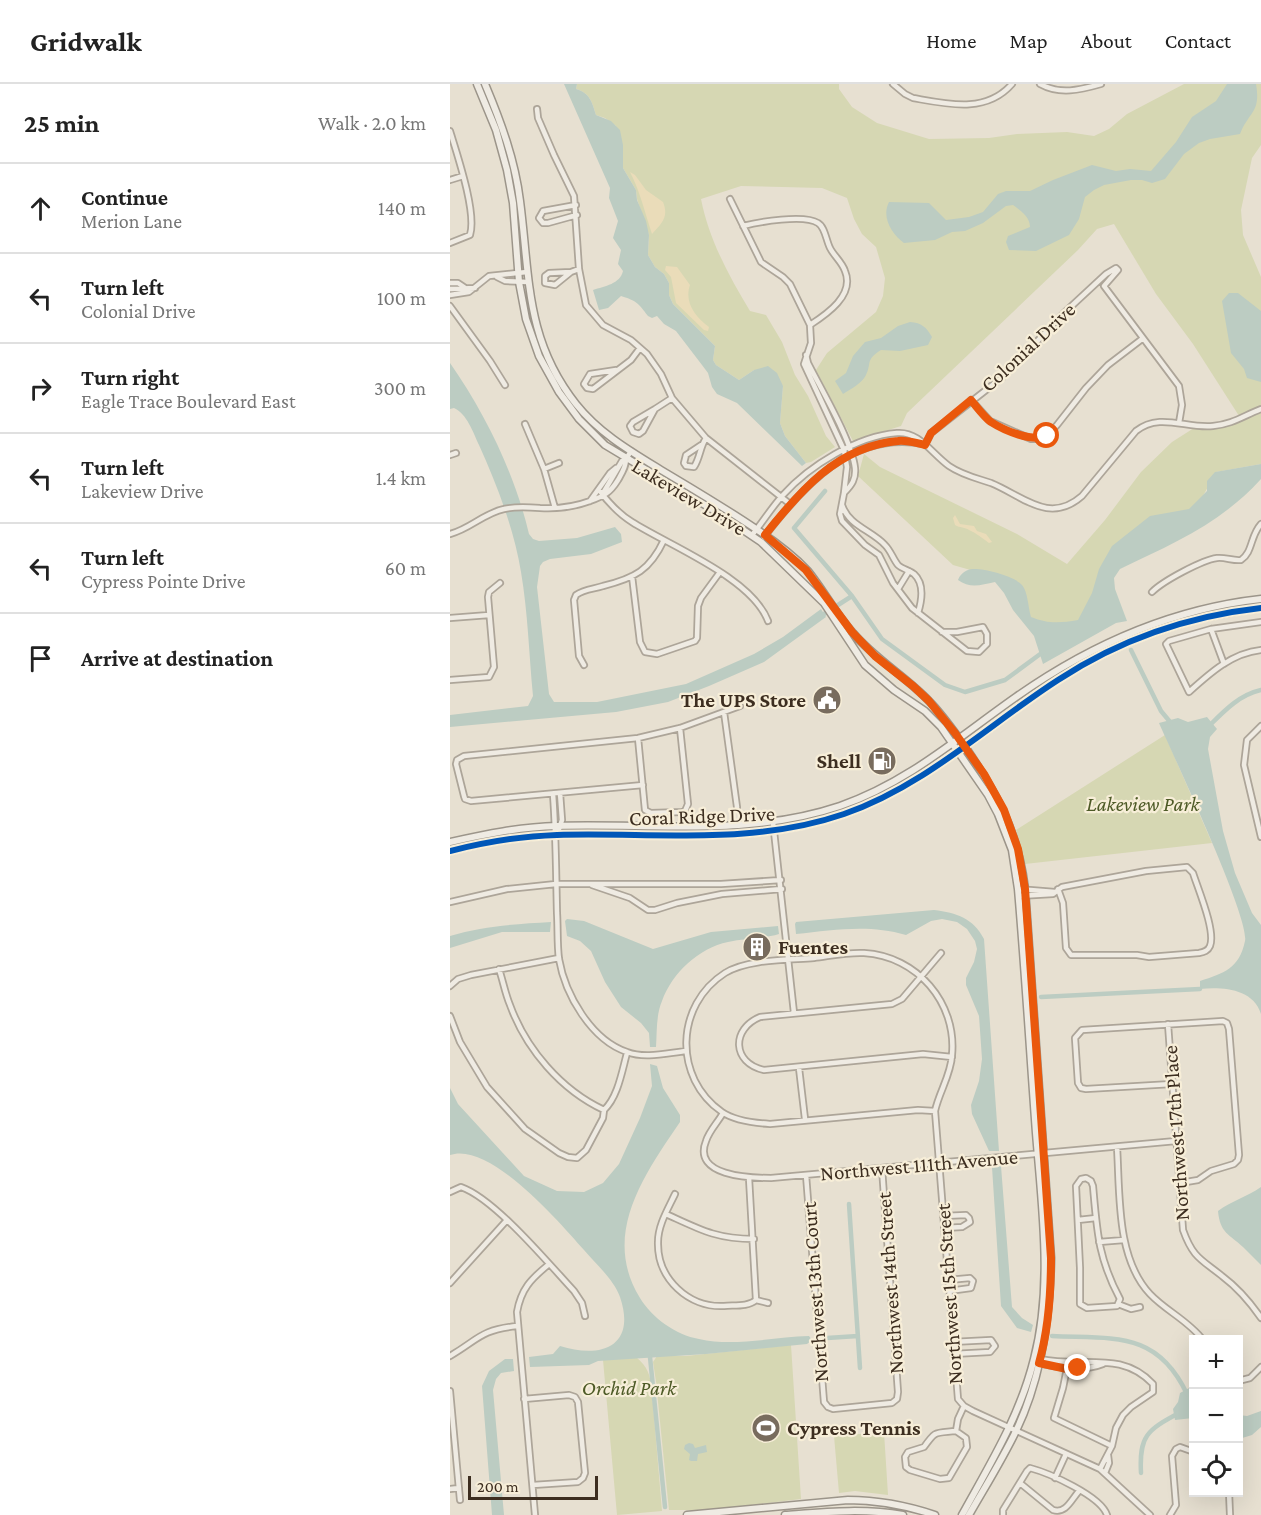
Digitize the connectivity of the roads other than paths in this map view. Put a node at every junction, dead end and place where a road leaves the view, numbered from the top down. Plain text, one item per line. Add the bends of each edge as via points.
1 (477, 84) edge
2 (485, 84) edge
3 (893, 84) edge
4 (1012, 84) edge
5 (1040, 84) edge
6 (1101, 84) edge
7 (537, 109) dead end
8 (450, 131) edge
9 (463, 176) junction
10 (450, 180) edge
11 (730, 199) dead end
12 (576, 205) junction
13 (577, 215) junction
14 (743, 226) junction
15 (450, 243) edge
16 (579, 269) junction
17 (527, 272) junction
18 (571, 272) junction
19 (519, 273) junction
20 (497, 277) junction
21 (519, 282) junction
22 (528, 282) junction
23 (450, 283) edge
24 (464, 288) junction
25 (475, 288) junction
26 (450, 289) edge
27 (450, 295) edge
28 (450, 306) edge
29 (810, 325) junction
30 (480, 331) dead end
31 (473, 337) junction
32 (1142, 339) junction
33 (640, 348) junction
34 (806, 355) junction
35 (616, 370) junction
36 (505, 385) dead end
37 (672, 398) junction
38 (971, 400) junction
39 (655, 409) junction
40 (1261, 409) edge
41 (1179, 423) junction
42 (525, 424) dead end
43 (706, 438) junction
44 (702, 445) junction
45 (925, 445) junction
46 (849, 447) junction
47 (843, 450) junction
48 (631, 452) junction
49 (852, 454) junction
50 (846, 458) junction
51 (626, 459) junction
52 (559, 463) dead end
53 (544, 469) junction
54 (844, 493) junction
55 (602, 494) junction
56 (781, 497) junction
57 (790, 504) junction
58 (842, 504) junction
59 (555, 508) junction
60 (1261, 524) edge
61 (757, 529) junction
62 (450, 534) edge
63 (752, 535) junction
64 (765, 535) junction
65 (664, 540) junction
66 (881, 541) junction
67 (761, 542) junction
68 (872, 550) junction
69 (909, 571) junction
70 (720, 572) junction
71 (632, 576) junction
72 (500, 583) dead end
73 (898, 589) junction
74 (1152, 592) dead end
75 (1261, 599) edge
76 (826, 602) junction
77 (1261, 608) edge
78 (918, 613) junction
79 (489, 615) junction
80 (837, 616) junction
81 (450, 618) edge
82 (768, 621) dead end
83 (1261, 621) edge
84 (1211, 628) junction
85 (942, 632) junction
86 (1261, 650) edge
87 (1224, 664) junction
88 (585, 665) dead end
89 (450, 680) edge
90 (740, 706) dead end
91 (724, 712) junction
92 (1261, 726) edge
93 (680, 728) junction
94 (638, 738) junction
95 (959, 739) junction
96 (953, 744) junction
97 (961, 748) junction
98 (643, 785) junction
99 (560, 793) junction
100 (553, 794) junction
101 (737, 807) dead end
102 (773, 822) junction
103 (558, 826) junction
104 (774, 831) junction
105 (557, 835) junction
106 (1261, 837) edge
107 (450, 842) edge
108 (450, 851) edge
109 (781, 880) junction
110 (587, 883) junction
111 (632, 883) junction
112 (556, 884) junction
113 (721, 884) junction
114 (782, 889) junction
115 (1056, 891) junction
116 (1022, 892) junction
117 (722, 894) junction
118 (630, 898) junction
119 (450, 902) edge
120 (941, 953) dead end
121 (559, 958) junction
122 (789, 960) junction
123 (499, 969) junction
124 (921, 976) junction
125 (450, 986) edge
126 (794, 1014) junction
127 (450, 1016) edge
128 (1168, 1024) junction
129 (686, 1051) junction
130 (627, 1053) junction
131 (952, 1057) junction
132 (799, 1068) junction
133 (1172, 1084) junction
134 (604, 1110) junction
135 (935, 1111) junction
136 (723, 1113) junction
137 (805, 1119) junction
138 (1176, 1141) junction
139 (1116, 1147) junction
140 (1041, 1154) junction
141 (939, 1161) junction
142 (882, 1168) junction
143 (806, 1175) junction
144 (749, 1178) junction
145 (1180, 1183) junction
146 (450, 1192) edge
147 (675, 1194) dead end
148 (666, 1214) junction
149 (943, 1216) junction
150 (1096, 1218) junction
151 (507, 1220) junction
152 (1078, 1220) junction
153 (945, 1228) junction
154 (754, 1239) junction
155 (1124, 1240) junction
156 (1099, 1242) junction
157 (548, 1265) junction
158 (948, 1280) junction
159 (450, 1283) edge
160 (949, 1291) junction
161 (756, 1300) junction
162 (768, 1303) dead end
163 (1118, 1305) junction
164 (1140, 1307) dead end
165 (585, 1316) dead end
166 (1261, 1318) edge
167 (517, 1326) junction
168 (1199, 1335) edge
169 (952, 1342) junction
170 (953, 1354) junction
171 (450, 1356) edge
172 (1040, 1361) junction
173 (1067, 1366) junction
174 (1261, 1368) edge
175 (1243, 1380) edge
176 (450, 1391) edge
177 (524, 1399) junction
178 (964, 1406) junction
179 (828, 1407) joint
180 (452, 1425) edge
181 (1013, 1429) junction
182 (956, 1431) junction
183 (1112, 1446) junction
184 (1189, 1449) edge
185 (1066, 1454) junction
186 (1102, 1471) junction
187 (1056, 1478) junction
188 (1020, 1483) junction
189 (533, 1485) junction
190 (459, 1488) junction
191 (450, 1489) edge
192 (1078, 1491) junction
193 (1229, 1497) edge
194 (460, 1500) dead end
195 (535, 1515) edge
196 (687, 1515) edge
197 (784, 1515) edge
198 (903, 1515) edge
199 (934, 1515) edge
200 (962, 1515) edge
201 (969, 1515) edge
202 (1003, 1515) edge
203 (1107, 1515) edge
204 (1150, 1515) edge
205 (1170, 1515) edge
206 (1230, 1515) edge

1 - 19 street, Lakeview Drive via 507,170
2 - 17 street, Lakeview Drive via 515,171
3 - 4 street via 913,98 966,104 990,102
5 - 6 street via 1059,92
7 - 12 street
8 - 9 street
9 - 10 street
9 - 15 street via 472,222 470,235
11 - 14 street
12 - 13 street
12 - 13 street via 543,210 539,218 548,223
13 - 16 street
14 - 29 street via 761,262 790,284
14 - 29 street via 788,220 809,220 821,225 844,268 848,284 837,304
16 - 18 street
16 - 33 street via 586,305 603,325
17 - 19 street
17 - 22 street, Lakeview Drive
18 - 18 street via 555,285 545,283 549,273
19 - 20 street
19 - 21 street, Lakeview Drive
20 - 21 street
20 - 25 street via 489,276
21 - 22 street
21 - 51 street, Lakeview Drive via 531,335 559,392 605,445
22 - 48 street, Lakeview Drive via 545,354 559,379 593,423
23 - 24 street
24 - 25 street
24 - 26 street
25 - 27 street
28 - 31 street
29 - 34 street via 811,343
30 - 31 street
31 - 36 street
32 - 38 street via 1108,364 1057,425 1040,439 1030,439 990,421
32 - 38 street, Colonial Drive via 1104,286 1116,274 1116,268 1064,313 1004,376
32 - 41 street via 1179,386
33 - 35 street
33 - 37 street via 661,375
34 - 46 street
34 - 47 street via 805,368
35 - 35 street via 593,388 584,384 590,374
37 - 39 street
37 - 43 street
38 - 45 street, Colonial Drive via 931,433
39 - 39 street via 643,431 633,432 633,422
40 - 41 street via 1228,424 1197,427
41 - 45 street via 1144,425 1076,502 1058,509 1037,507 1004,489 958,472
42 - 53 street
43 - 44 street
43 - 56 street
44 - 44 street via 694,467 686,466 686,455
45 - 46 street via 915,436 897,433
45 - 49 street via 897,441
46 - 47 street
46 - 49 street
47 - 50 street
47 - 56 street via 812,469
48 - 51 street
48 - 61 street, Lakeview Drive
49 - 50 street
49 - 54 street via 855,475
50 - 54 street
50 - 57 street via 815,478
51 - 55 street
51 - 55 street via 612,491
51 - 63 street, Lakeview Drive
52 - 53 street
53 - 59 street
54 - 58 street
55 - 59 street via 591,501
55 - 65 street via 631,521
56 - 57 street
56 - 61 street
57 - 64 street
58 - 66 street via 848,519
58 - 68 street via 842,521
59 - 62 street via 525,506 501,510
60 - 74 street via 1247,556 1241,560 1209,560 1160,584
61 - 63 street
61 - 64 street, Lakeview Drive
63 - 67 street, Lakeview Drive
64 - 67 street
64 - 76 street, Lakeview Drive via 801,564
65 - 70 street
65 - 71 street via 652,563
66 - 68 street
66 - 69 street via 898,565
67 - 76 street, Lakeview Drive
68 - 73 street via 879,555
69 - 73 street
69 - 78 street via 921,585
70 - 71 street via 698,606 695,641 657,654 645,652 640,642
70 - 82 street via 764,611
71 - 88 street via 576,595 579,656
72 - 79 street via 489,592
73 - 78 street
75 - 95 street, Coral Ridge Drive via 1193,610 1135,630 1055,670
76 - 80 street, Lakeview Drive
77 - 97 street, Coral Ridge Drive via 1186,621 1095,658
78 - 85 street
79 - 81 street
79 - 89 street via 492,673 489,677
80 - 95 street, Lakeview Drive via 875,656 929,701
80 - 96 street, Lakeview Drive via 876,677 925,711
83 - 84 street
84 - 87 street
84 - 87 street via 1166,644 1189,692
85 - 85 street via 966,651 980,652 987,644 983,627
86 - 87 street via 1248,651
90 - 91 street
91 - 93 street
91 - 101 street
92 - 106 street via 1247,740 1244,765
93 - 94 street
93 - 98 street via 687,808 682,812 645,810
94 - 98 street
94 - 100 street via 457,760 459,779 468,800
95 - 96 street, Coral Ridge Drive
95 - 97 street, Lakeview Drive
96 - 97 street, Lakeview Drive
96 - 102 street, Coral Ridge Drive via 896,781 862,797
97 - 104 street, Coral Ridge Drive via 923,775 866,805
97 - 116 street, Lakeview Drive via 994,790 1008,820 1020,855
98 - 99 street
99 - 100 street
99 - 103 street via 562,820
100 - 103 street
102 - 103 street, Coral Ridge Drive via 740,826
102 - 104 street
103 - 105 street
103 - 107 street, Coral Ridge Drive via 511,829
104 - 105 street, Coral Ridge Drive via 724,835
104 - 109 street
105 - 108 street, Coral Ridge Drive via 506,839
105 - 112 street
109 - 113 street
109 - 114 street
110 - 111 street
110 - 112 street
110 - 118 street
111 - 113 street
111 - 118 street
112 - 119 street via 507,889
112 - 121 street
113 - 117 street
114 - 117 street
114 - 122 street
115 - 115 street via 1146,871 1187,867 1193,873 1209,923 1209,948 1199,953 1149,957 1071,955 1066,948 1063,903
115 - 116 street
116 - 140 street, Lakeview Drive
117 - 118 street via 655,910 648,910
120 - 124 street
121 - 123 street
121 - 130 street via 568,989 586,1019 605,1039
122 - 124 street via 863,953 893,960
122 - 126 street
122 - 129 street via 738,967 716,980 692,1011
123 - 125 street via 458,979
123 - 134 street via 510,1005 531,1046 560,1080
124 - 126 street via 902,999 892,1004
124 - 131 street, Northwest 15th Street via 938,996 949,1020
126 - 132 street via 752,1020 740,1035 739,1045 740,1053 754,1068
127 - 134 street via 460,1042 487,1087 542,1142 577,1158 586,1150
128 - 133 street, Northwest 17th Place
128 - 133 street via 1082,1030 1075,1038 1081,1088
128 - 145 street via 1227,1023 1239,1155 1234,1164 1198,1180
129 - 130 street
129 - 136 street via 694,1080
130 - 134 street via 615,1094
131 - 132 street via 923,1054
131 - 135 street, Northwest 15th Street
132 - 137 street
133 - 138 street, Northwest 17th Place
135 - 137 street
135 - 141 street, Northwest 15th Street
136 - 137 street via 754,1123
136 - 144 street, Northwest 111th Avenue via 706,1140 704,1157 715,1168
138 - 139 street, Northwest 111th Avenue
138 - 145 street, Northwest 17th Place
139 - 140 street, Northwest 111th Avenue
139 - 155 street
140 - 141 street, Northwest 111th Avenue
140 - 172 street, Lakeview Drive via 1051,1296
140 - 181 street, Lakeview Drive via 1044,1295 1035,1357
141 - 142 street, Northwest 111th Avenue
141 - 149 street, Northwest 15th Street
142 - 143 street, Northwest 111th Avenue
142 - 179 street, Northwest 14th Street via 897,1399 892,1403
143 - 144 street, Northwest 111th Avenue
143 - 179 street, Northwest 13th Court via 824,1402
144 - 154 street
145 - 166 street, Northwest 17th Place via 1183,1230 1189,1247 1235,1287
146 - 151 street via 461,1187 478,1195
147 - 148 street
148 - 154 street via 718,1236
148 - 161 street via 660,1227 659,1255 661,1266 680,1292 706,1305 752,1304
149 - 153 street, Northwest 15th Street
149 - 153 street via 966,1215 970,1222
150 - 152 street
150 - 152 street via 1093,1186 1091,1181 1081,1179 1076,1186
150 - 156 street
151 - 157 street
151 - 159 street
152 - 163 street via 1080,1304 1087,1308
153 - 158 street, Northwest 15th Street
154 - 161 street
155 - 156 street
155 - 168 street via 1137,1276 1148,1292
156 - 163 street via 1104,1265 1120,1299
157 - 165 street via 582,1303
157 - 167 street via 523,1290
158 - 160 street, Northwest 15th Street
158 - 160 street via 973,1281 971,1288
160 - 169 street, Northwest 15th Street
161 - 162 street
163 - 164 street
167 - 171 street via 481,1334
167 - 177 street
169 - 170 street, Northwest 15th Street
169 - 170 street via 991,1340 995,1346 990,1352
170 - 178 street, Northwest 15th Street via 958,1399
172 - 173 street
172 - 181 street, Lakeview Drive via 1026,1408
173 - 183 street via 1054,1418
173 - 183 street via 1125,1364 1142,1373 1154,1388 1123,1415
174 - 175 street
176 - 180 street
177 - 189 street
177 - 189 street via 569,1395 578,1402 583,1478 578,1482
178 - 181 street
178 - 182 street
180 - 190 street
181 - 185 street
181 - 200 street, Lakeview Drive
181 - 201 street, Lakeview Drive
182 - 182 street via 966,1438 967,1447 949,1478 940,1479 906,1467 905,1456 911,1449 924,1447 936,1433
183 - 186 street via 1109,1463
184 - 205 street via 1176,1449 1172,1456 1176,1505
185 - 186 street
185 - 187 street
186 - 204 street
187 - 188 street via 1030,1468
187 - 192 street
188 - 192 street via 1059,1512
188 - 202 street
189 - 195 street
190 - 191 street
190 - 194 street
192 - 203 street via 1106,1510
193 - 206 street
196 - 199 street via 871,1500
197 - 198 street via 848,1510

